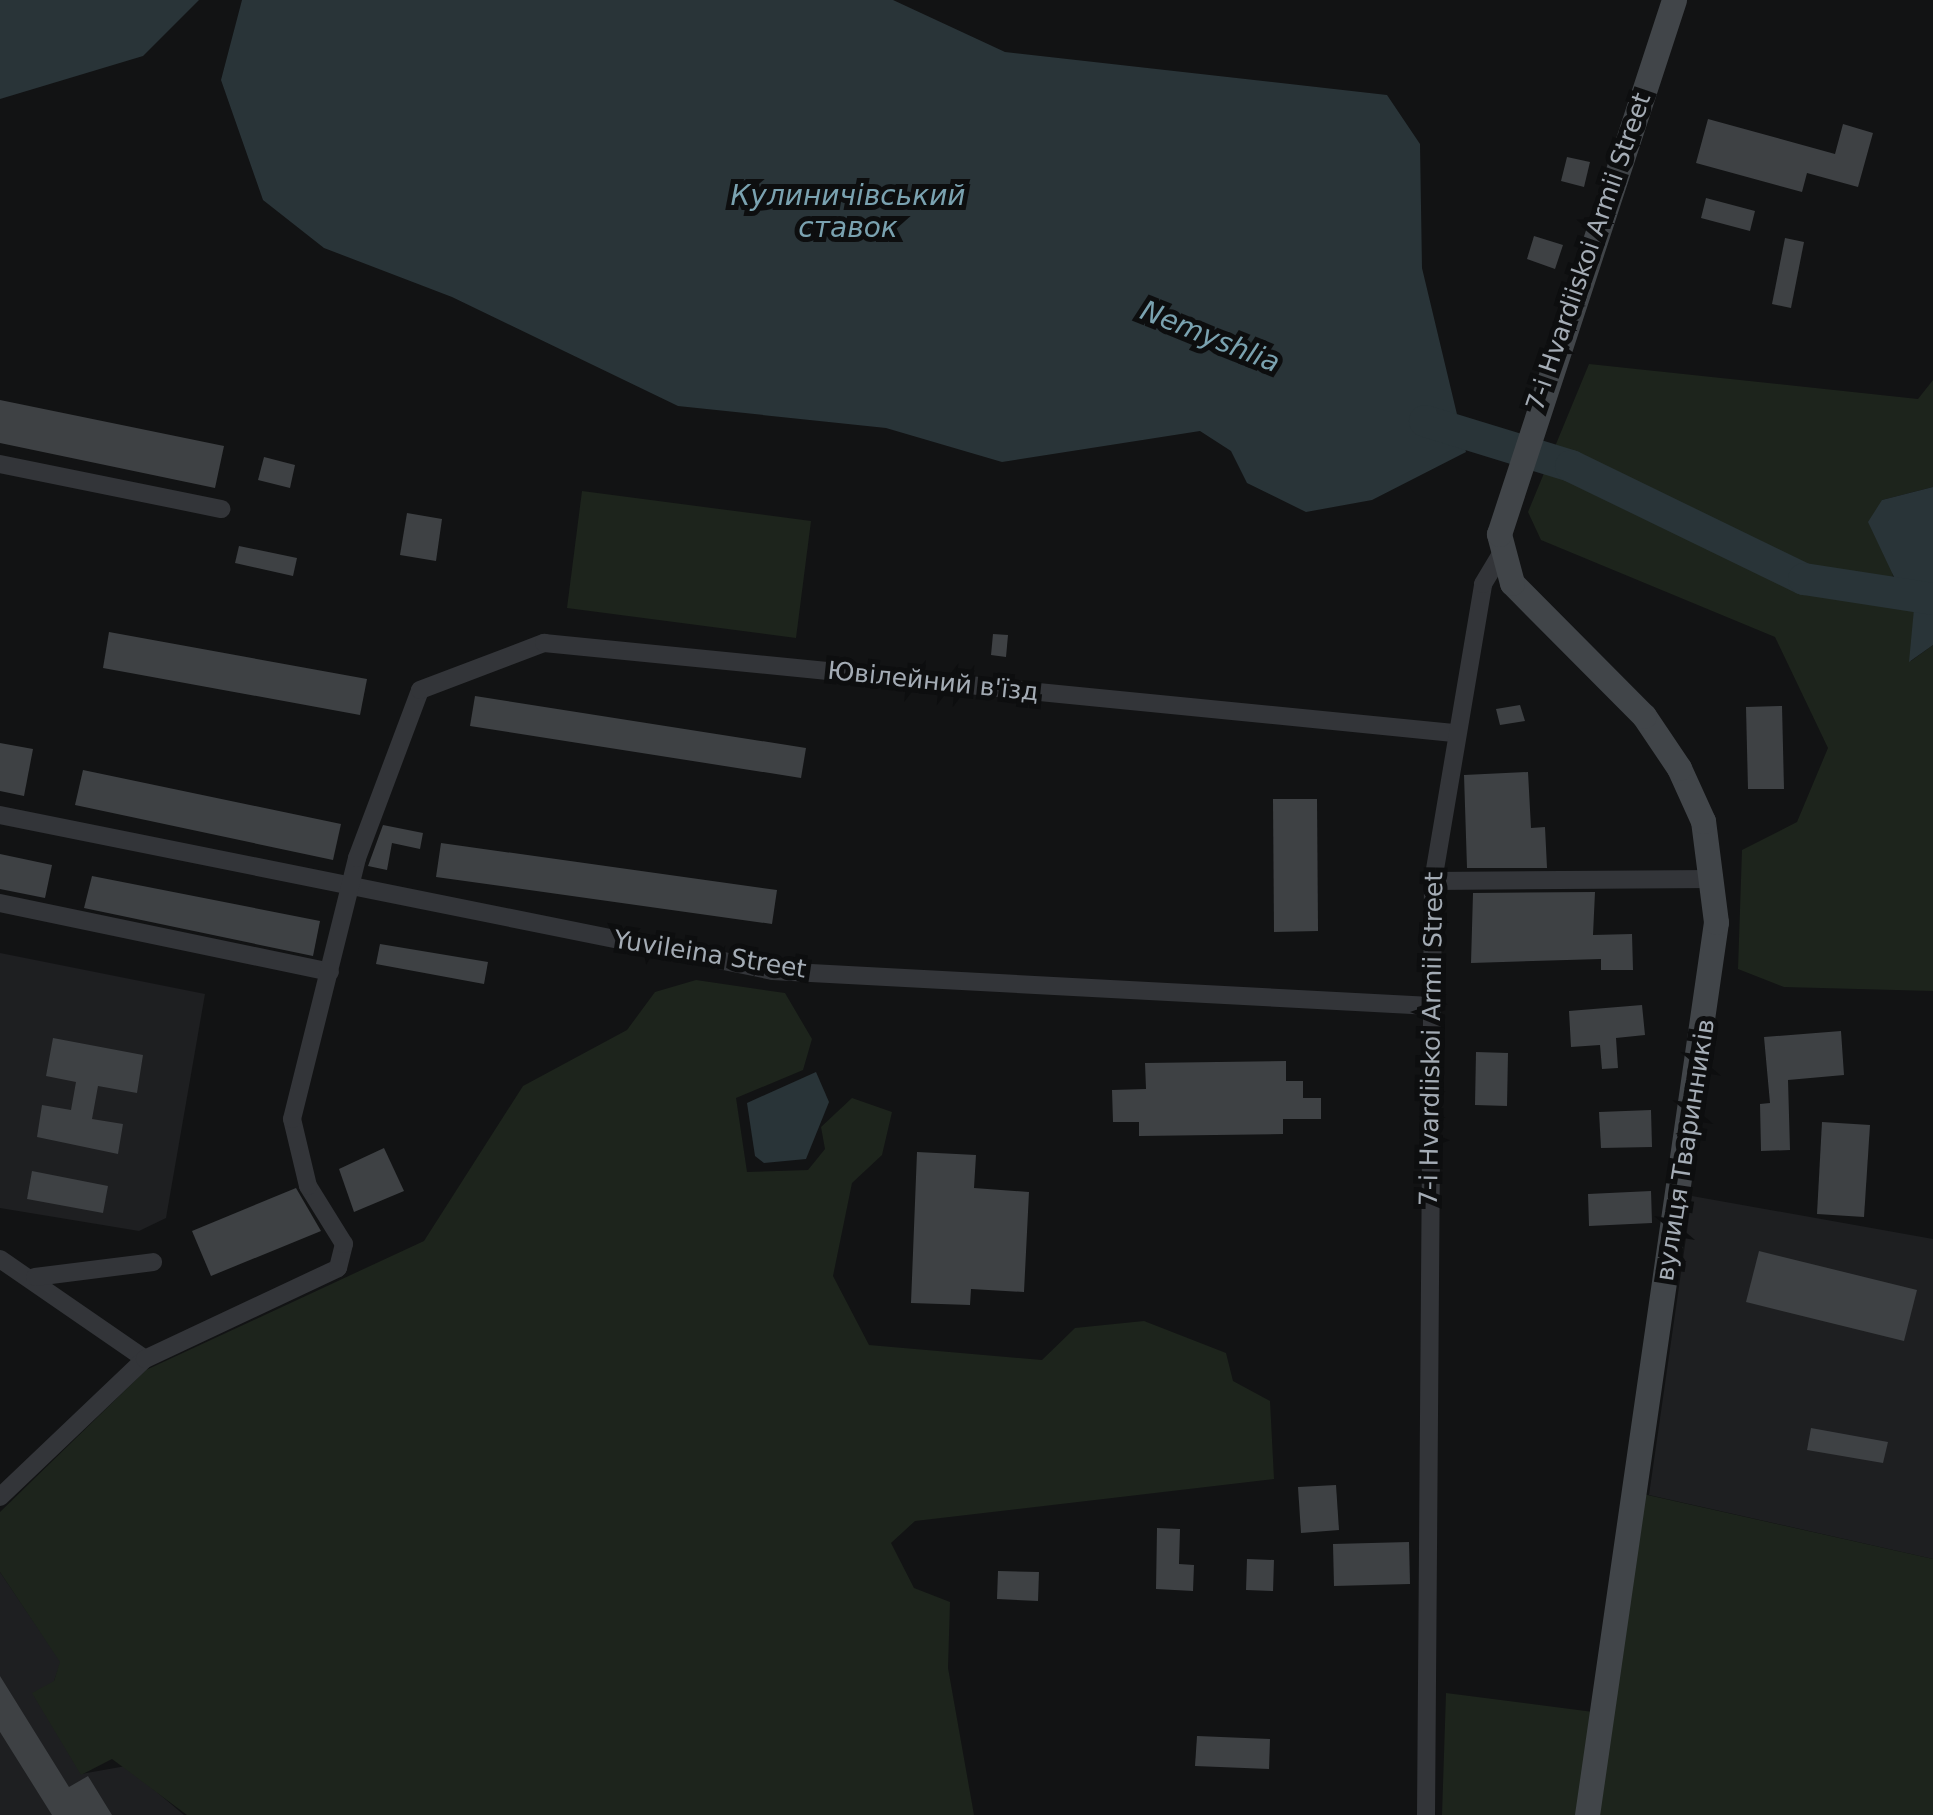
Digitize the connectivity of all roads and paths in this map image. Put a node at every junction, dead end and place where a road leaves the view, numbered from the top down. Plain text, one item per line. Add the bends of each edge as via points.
1 (1674, 0) edge
2 (0, 464) edge
3 (221, 509) dead end
4 (1501, 554) junction
5 (1454, 733) junction
6 (0, 815) edge
7 (1713, 879) junction
8 (1433, 881) junction
9 (352, 888) junction
10 (0, 902) edge
11 (330, 972) junction
12 (1432, 1006) junction
13 (0, 1259) edge
14 (153, 1262) dead end
15 (34, 1277) junction
16 (145, 1359) junction
17 (0, 1497) edge
18 (1426, 1815) edge
19 (1587, 1815) edge

1 - 4 main road, 7-i Hvardiiskoi Armii Street via 1508,493
2 - 3 street
4 - 5 street, 7-i Hvardiiskoi Armii Street via 1483,584
4 - 7 main road, вулиця Тваринників via 1512,582 1664,744 1698,809
5 - 8 street, 7-i Hvardiiskoi Armii Street
5 - 9 street, Ювілейний в'їзд via 544,644 420,690
6 - 9 street, Yuvileina Street
7 - 8 street
7 - 19 main road, вулиця Тваринників via 1710,997
8 - 12 street, 7-i Hvardiiskoi Armii Street
9 - 11 street
9 - 12 street, Yuvileina Street via 774,971
10 - 11 street
11 - 16 street via 292,1119 308,1186 344,1244 338,1268
12 - 18 street, 7-i Hvardiiskoi Armii Street
13 - 15 street
14 - 15 street
15 - 16 street
16 - 17 street

